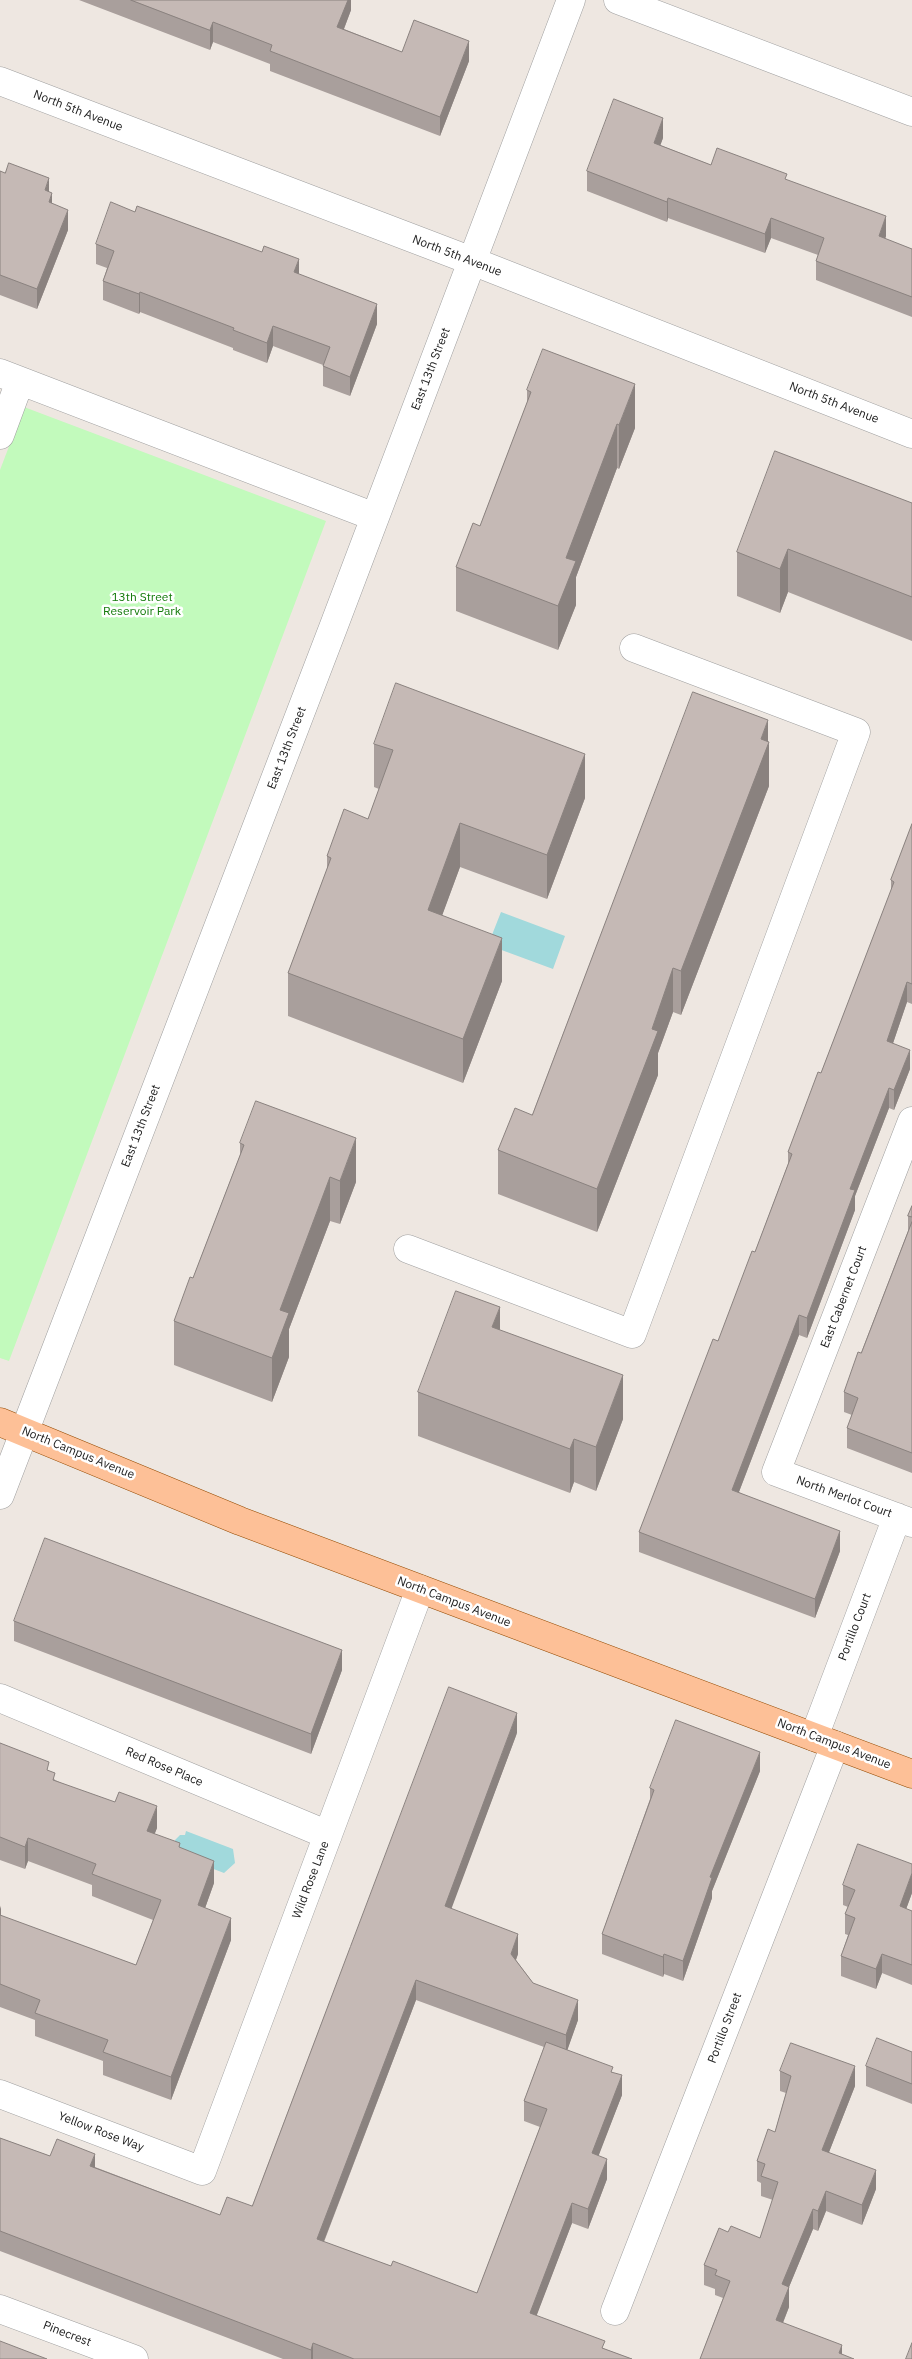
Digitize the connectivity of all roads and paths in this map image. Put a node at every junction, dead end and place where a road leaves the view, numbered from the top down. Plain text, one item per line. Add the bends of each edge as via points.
1 (571, 0) edge
2 (618, 0) edge
3 (0, 81) edge
4 (912, 112) edge
5 (472, 261) junction
6 (10, 377) edge
7 (912, 434) edge
8 (0, 435) edge
9 (375, 517) junction
10 (634, 648) dead end
11 (912, 1121) edge
12 (408, 1249) dead end
13 (0, 1422) edge
14 (25, 1431) junction
15 (776, 1472) joint
16 (0, 1495) edge
17 (904, 1520) edge
18 (420, 1589) junction
19 (0, 1698) edge
20 (825, 1741) junction
21 (912, 1774) edge
22 (328, 1835) junction
23 (0, 2094) edge
24 (202, 2171) joint
25 (0, 2308) edge
26 (615, 2310) dead end
27 (133, 2359) edge

1 - 5 street, East 13th Street
2 - 4 street
3 - 5 street, North 5th Avenue
5 - 7 street, North 5th Avenue
5 - 9 street, East 13th Street
6 - 8 street
6 - 9 street
9 - 14 street, East 13th Street
10 - 12 street via 856,732 632,1334
11 - 15 street, East Cabernet Court
13 - 14 main road, North Campus Avenue
14 - 16 street, East 13th Street
14 - 18 main road, North Campus Avenue via 240,1521
15 - 17 street, North Merlot Court
17 - 20 street, Portillo Court
18 - 20 main road, North Campus Avenue
18 - 22 street, Wild Rose Lane
19 - 22 street, Red Rose Place
20 - 21 main road, North Campus Avenue
20 - 26 street, Portillo Street
22 - 24 street, Wild Rose Lane
23 - 24 street, Yellow Rose Way
25 - 27 street, Pinecrest

